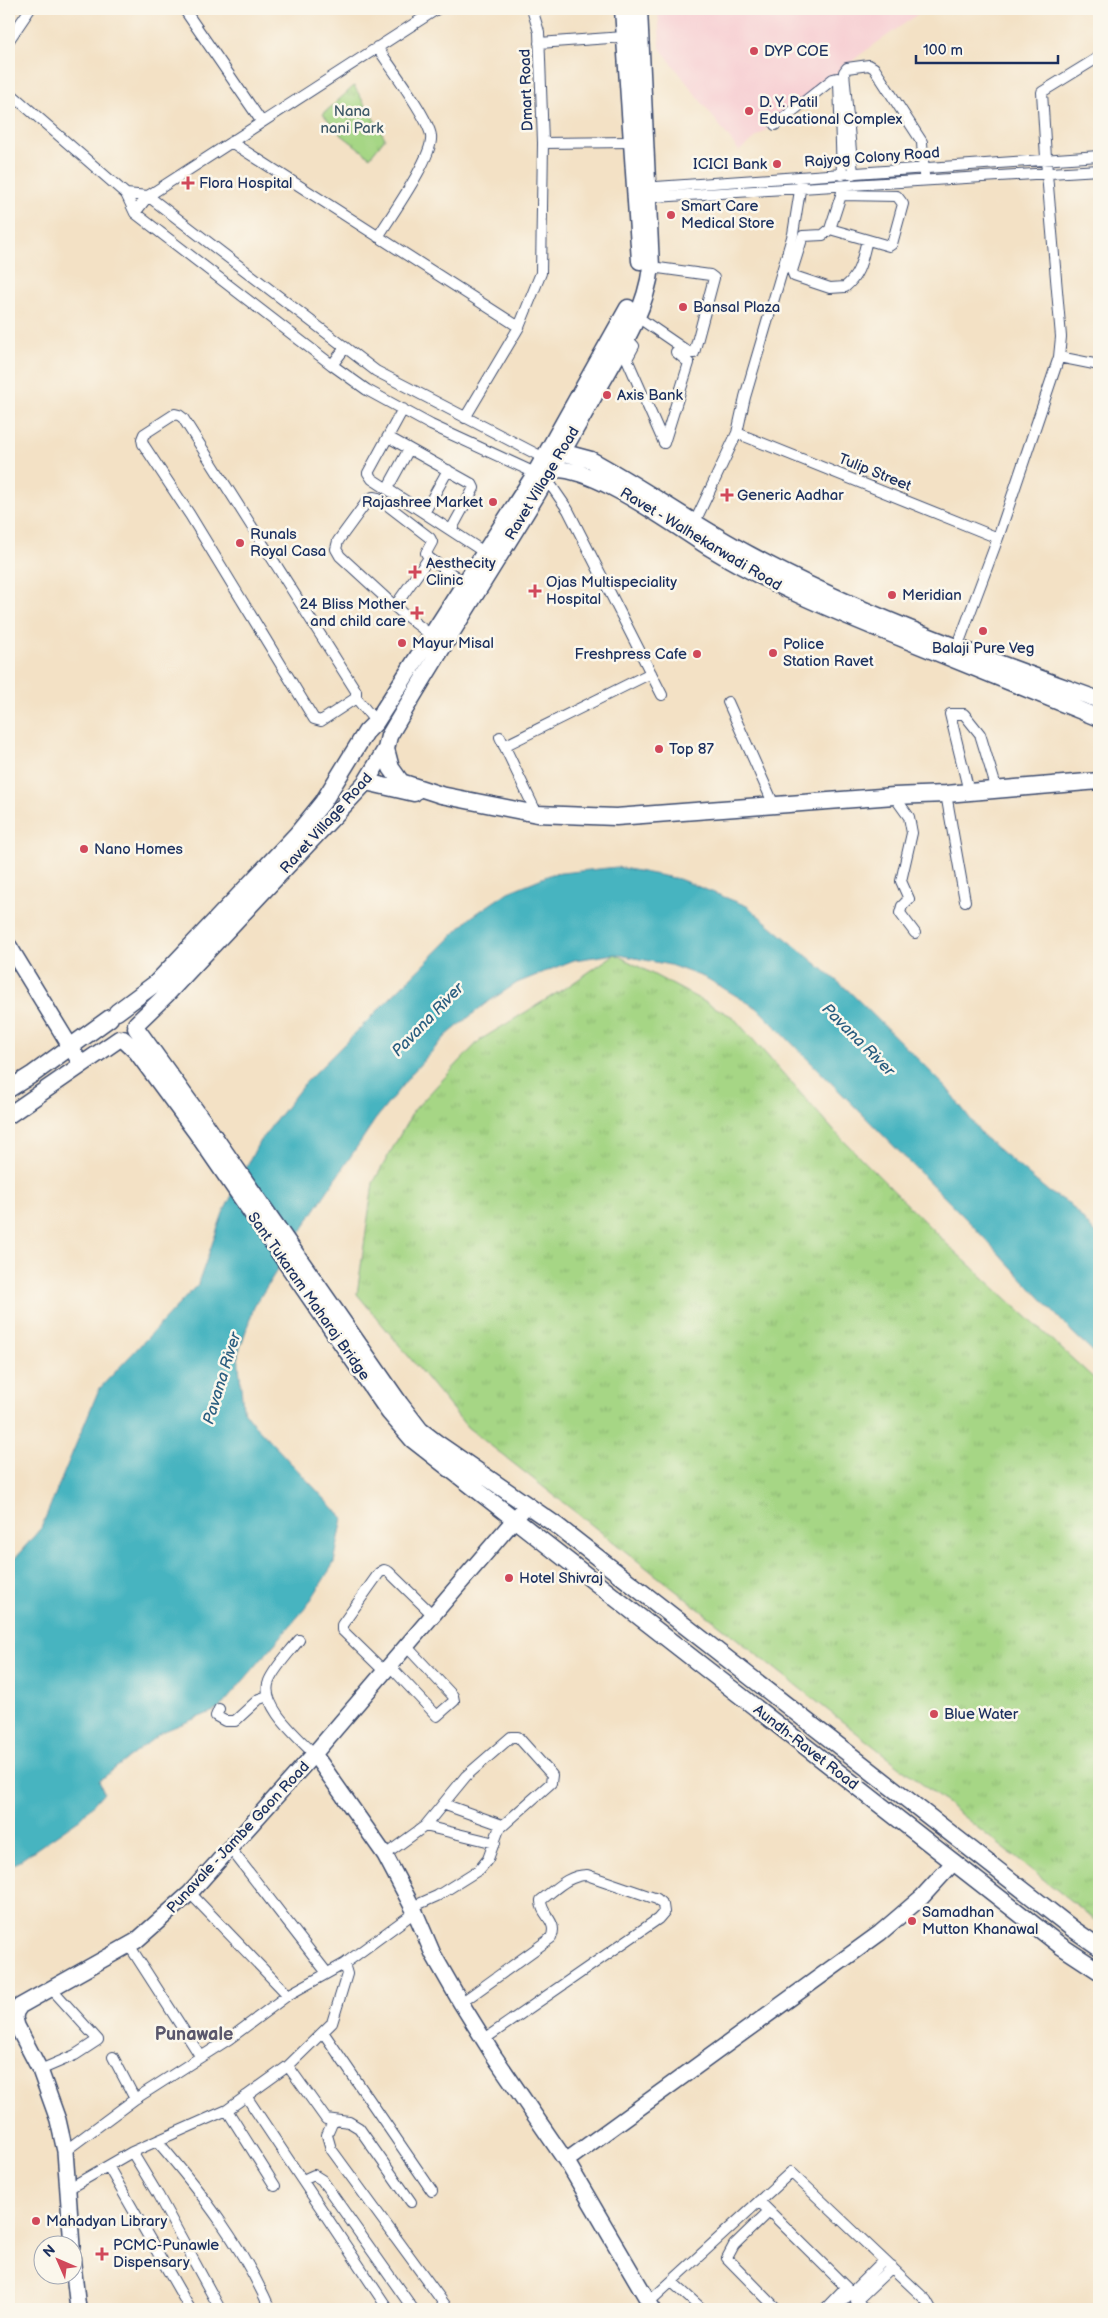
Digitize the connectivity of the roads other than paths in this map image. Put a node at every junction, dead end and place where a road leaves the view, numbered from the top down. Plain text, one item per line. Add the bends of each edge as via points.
1 (30, 9) edge
2 (184, 9) edge
3 (437, 9) edge
4 (532, 9) edge
5 (623, 9) edge
6 (639, 9) edge
7 (425, 12) edge
8 (624, 37) junction
9 (9, 40) edge
10 (539, 43) junction
11 (377, 47) junction
12 (1099, 57) edge
13 (9, 92) edge
14 (261, 121) junction
15 (775, 126) dead end
16 (231, 142) junction
17 (631, 142) junction
18 (543, 143) junction
19 (1099, 156) edge
20 (1046, 160) junction
21 (923, 169) junction
22 (1099, 170) edge
23 (853, 174) junction
24 (1046, 174) junction
25 (842, 175) junction
26 (801, 178) junction
27 (924, 181) junction
28 (802, 188) junction
29 (843, 190) junction
30 (642, 193) junction
31 (126, 194) junction
32 (148, 196) junction
33 (135, 213) junction
34 (830, 229) junction
35 (378, 238) junction
36 (867, 240) junction
37 (651, 267) junction
38 (632, 326) junction
39 (519, 327) junction
40 (345, 348) junction
41 (1059, 357) junction
42 (1099, 365) edge
43 (332, 366) junction
44 (403, 410) junction
45 (465, 418) junction
46 (737, 432) junction
47 (388, 437) junction
48 (410, 449) junction
49 (561, 452) junction
50 (544, 469) junction
51 (448, 470) junction
52 (387, 489) junction
53 (424, 513) junction
54 (692, 528) junction
55 (451, 530) junction
56 (998, 538) junction
57 (484, 552) junction
58 (429, 558) junction
59 (465, 583) junction
60 (395, 606) junction
61 (431, 635) junction
62 (955, 653) junction
63 (651, 673) junction
64 (662, 695) dead end
65 (356, 698) junction
66 (1099, 700) edge
67 (728, 702) dead end
68 (1099, 718) edge
69 (374, 725) junction
70 (388, 743) junction
71 (340, 778) junction
72 (1099, 781) edge
73 (364, 785) junction
74 (997, 790) junction
75 (969, 792) junction
76 (946, 794) junction
77 (441, 795) junction
78 (894, 796) junction
79 (774, 805) junction
80 (537, 814) junction
81 (966, 901) dead end
82 (915, 932) dead end
83 (9, 946) edge
84 (113, 1015) junction
85 (136, 1026) junction
86 (121, 1039) junction
87 (71, 1046) junction
88 (81, 1064) junction
89 (9, 1089) edge
90 (9, 1115) edge
91 (201, 1128) junction
92 (433, 1448) junction
93 (526, 1506) junction
94 (514, 1520) junction
95 (433, 1616) junction
96 (299, 1640) dead end
97 (407, 1647) junction
98 (387, 1669) junction
99 (268, 1696) junction
100 (219, 1708) dead end
101 (314, 1754) junction
102 (443, 1804) junction
103 (502, 1825) junction
104 (425, 1826) junction
105 (495, 1843) junction
106 (230, 1848) junction
107 (385, 1855) junction
108 (954, 1862) junction
109 (190, 1893) junction
110 (413, 1909) junction
111 (129, 1946) junction
112 (1099, 1947) edge
113 (344, 1964) junction
114 (1099, 1971) edge
115 (327, 1972) junction
116 (52, 1988) junction
117 (288, 1995) junction
118 (461, 2002) junction
119 (323, 2032) junction
120 (483, 2040) junction
121 (114, 2057) dead end
122 (201, 2057) junction
123 (288, 2066) junction
124 (40, 2070) junction
125 (246, 2096) junction
126 (135, 2099) junction
127 (227, 2110) junction
128 (333, 2121) junction
129 (158, 2142) junction
130 (65, 2151) junction
131 (132, 2152) junction
132 (566, 2161) junction
133 (108, 2166) junction
134 (303, 2180) junction
135 (275, 2186) dead end
136 (66, 2190) junction
137 (432, 2191) dead end
138 (759, 2201) junction
139 (411, 2202) dead end
140 (769, 2211) junction
141 (71, 2236) edge
142 (888, 2263) junction
143 (672, 2282) junction
144 (75, 2286) edge
145 (848, 2290) junction
146 (651, 2306) edge
147 (78, 2309) edge
148 (190, 2309) edge
149 (220, 2309) edge
150 (270, 2309) edge
151 (388, 2309) edge
152 (413, 2309) edge
153 (448, 2309) edge
154 (702, 2309) edge
155 (777, 2309) edge
156 (825, 2309) edge
157 (835, 2309) edge
158 (865, 2309) edge
159 (931, 2309) edge

1 - 9 street
2 - 14 street
3 - 7 street
4 - 10 street, Dmart Road via 538,24
5 - 8 main road, Ravet Village Road
6 - 30 main road, Ravet Village Road
7 - 11 street
8 - 10 street
8 - 17 main road, Ravet Village Road
10 - 18 street, Dmart Road
11 - 14 street
11 - 35 street via 426,122 431,137 427,156
12 - 20 street via 1042,92
13 - 31 street
14 - 16 street
15 - 25 street via 837,78
16 - 32 street
16 - 35 street
17 - 18 street, Dmart Road
17 - 30 main road, Ravet Village Road
18 - 39 street via 543,263
19 - 20 street, Rajyog Colony Road
20 - 21 street, Rajyog Colony Road
20 - 24 street
21 - 23 street, Rajyog Colony Road
21 - 23 street via 922,142 869,64 847,68 844,72
21 - 27 street
22 - 24 street, Rajyog Colony Road
23 - 25 street, Rajyog Colony Road
24 - 27 street, Rajyog Colony Road
24 - 41 street via 1060,304
25 - 26 street, Rajyog Colony Road
26 - 28 street
26 - 30 street, Rajyog Colony Road via 656,187
27 - 29 street, Rajyog Colony Road
28 - 29 street, Rajyog Colony Road
28 - 30 street, Rajyog Colony Road via 655,197
28 - 46 street via 793,234
29 - 34 street
29 - 36 street via 902,199 892,244
30 - 37 main road, Ravet Village Road
30 - 50 main road, Ravet Village Road via 640,263 632,299
31 - 32 street
31 - 33 street
32 - 33 street
32 - 40 street
33 - 43 street
34 - 36 street
34 - 36 street via 823,235 803,236 792,271 794,276 830,288 846,287 856,277
35 - 39 street
37 - 38 main road, Ravet Village Road via 647,288
37 - 38 street via 714,278 694,352
38 - 38 street via 690,363 664,443 628,359 634,346
38 - 49 main road, Ravet Village Road
39 - 45 street
40 - 43 street
40 - 45 street via 376,371
41 - 42 street
41 - 56 street
43 - 44 street
44 - 47 street
44 - 50 street
45 - 50 street
46 - 54 street
46 - 56 street, Tulip Street
47 - 48 street
47 - 52 street via 368,474
48 - 51 street
48 - 52 street
49 - 50 main road
49 - 54 main road, Ravet - Walhekarwadi Road via 591,460
50 - 54 main road, Ravet - Walhekarwadi Road via 587,475
50 - 57 main road, Ravet Village Road
50 - 63 street
50 - 70 main road, Ravet Village Road
51 - 53 street
51 - 55 street via 469,481 474,488
52 - 53 street
53 - 55 street
54 - 62 main road, Ravet - Walhekarwadi Road via 790,592
55 - 57 street
56 - 62 street
57 - 59 main road, Ravet Village Road
58 - 59 street
58 - 60 street
58 - 60 street via 426,552 432,542 430,538 378,498 368,500 338,541 336,549
59 - 61 main road, Ravet Village Road
60 - 61 street
61 - 69 main road, Ravet Village Road
62 - 66 main road, Ravet - Walhekarwadi Road
62 - 68 main road, Ravet - Walhekarwadi Road
63 - 64 street
63 - 80 street via 502,742
65 - 65 street via 322,721 314,719 143,444 144,434 174,414 183,418 356,691
65 - 69 street
67 - 79 street
69 - 70 main road via 383,728
69 - 71 main road, Ravet Village Road via 366,732
70 - 73 main road, Ravet Village Road
70 - 77 main road via 391,768 398,779
71 - 73 main road via 353,791
71 - 84 main road, Ravet Village Road via 296,834 222,915 156,983
72 - 74 main road
73 - 77 main road
73 - 85 main road, Ravet Village Road
74 - 75 main road
74 - 75 street via 980,734 964,714 950,714
75 - 76 main road
76 - 78 main road
76 - 81 street
77 - 80 main road
78 - 79 main road
78 - 82 street via 908,817 912,833 901,881 909,899 900,913
79 - 80 main road via 616,817
83 - 87 street
84 - 85 main road via 130,1013
84 - 86 main road via 109,1030
84 - 87 main road
85 - 86 main road via 131,1036
85 - 91 main road
86 - 88 main road
86 - 91 main road via 137,1052
87 - 88 street
87 - 89 main road
88 - 90 main road
91 - 92 main road, Sant Tukaram Maharaj Bridge
92 - 93 main road, Aundh-Ravet Road
92 - 94 main road, Aundh-Ravet Road
93 - 94 street, Punavale - Jambe Gaon Road
93 - 112 main road, Aundh-Ravet Road via 556,1525
94 - 95 street, Punavale - Jambe Gaon Road
94 - 108 main road, Aundh-Ravet Road
95 - 97 street, Punavale - Jambe Gaon Road
95 - 98 street via 389,1572 379,1573 342,1625 342,1630
96 - 99 street via 269,1681
97 - 98 street, Punavale - Jambe Gaon Road
97 - 98 street via 453,1696 454,1701 437,1716
98 - 101 street, Punavale - Jambe Gaon Road
99 - 100 street via 259,1699 234,1722 216,1716
99 - 101 street via 275,1712
101 - 106 street, Punavale - Jambe Gaon Road
101 - 107 street
102 - 103 street
102 - 103 street via 466,1776 515,1736 553,1779
102 - 104 street
103 - 105 street
104 - 105 street
104 - 107 street
105 - 110 street via 480,1869
106 - 109 street, Punavale - Jambe Gaon Road
106 - 115 street
107 - 110 street
108 - 114 main road, Aundh-Ravet Road via 1061,1946
108 - 132 street via 922,1897 880,1933
109 - 111 street, Punavale - Jambe Gaon Road
109 - 117 street
110 - 113 street
110 - 118 street via 433,1954
111 - 116 street, Punavale - Jambe Gaon Road
111 - 122 street
113 - 115 street
113 - 119 street via 347,1974 332,2023
115 - 117 street
116 - 124 street, Punavale - Jambe Gaon Road via 20,2006 15,2018
116 - 124 street via 98,2040 75,2055
117 - 122 street
118 - 120 street
118 - 120 street via 551,1938 554,1932 552,1921 541,1906 541,1900 566,1880 587,1875 663,1905 664,1912 658,1919
119 - 123 street
119 - 137 street
120 - 132 street
121 - 126 street
122 - 126 street
123 - 125 street
123 - 128 street via 323,2115
124 - 130 street, Punavale - Jambe Gaon Road
125 - 127 street
125 - 134 street
126 - 130 street
127 - 129 street
127 - 135 street
128 - 139 street via 349,2122 359,2128
128 - 153 street via 327,2135 331,2149
129 - 131 street
129 - 150 street via 210,2206 252,2271
130 - 136 street, Punavale - Jambe Gaon Road
131 - 133 street
131 - 149 street
132 - 146 street
133 - 136 street
133 - 148 street
134 - 151 street
134 - 152 street via 314,2175 322,2180
136 - 141 street, Punavale - Jambe Gaon Road
138 - 140 street
138 - 142 street via 791,2172
138 - 143 street
140 - 145 street
140 - 155 street via 734,2245 726,2258
142 - 145 street
142 - 158 street via 856,2301
142 - 159 street
143 - 146 street
143 - 154 street
144 - 147 street
145 - 156 street
145 - 157 street

